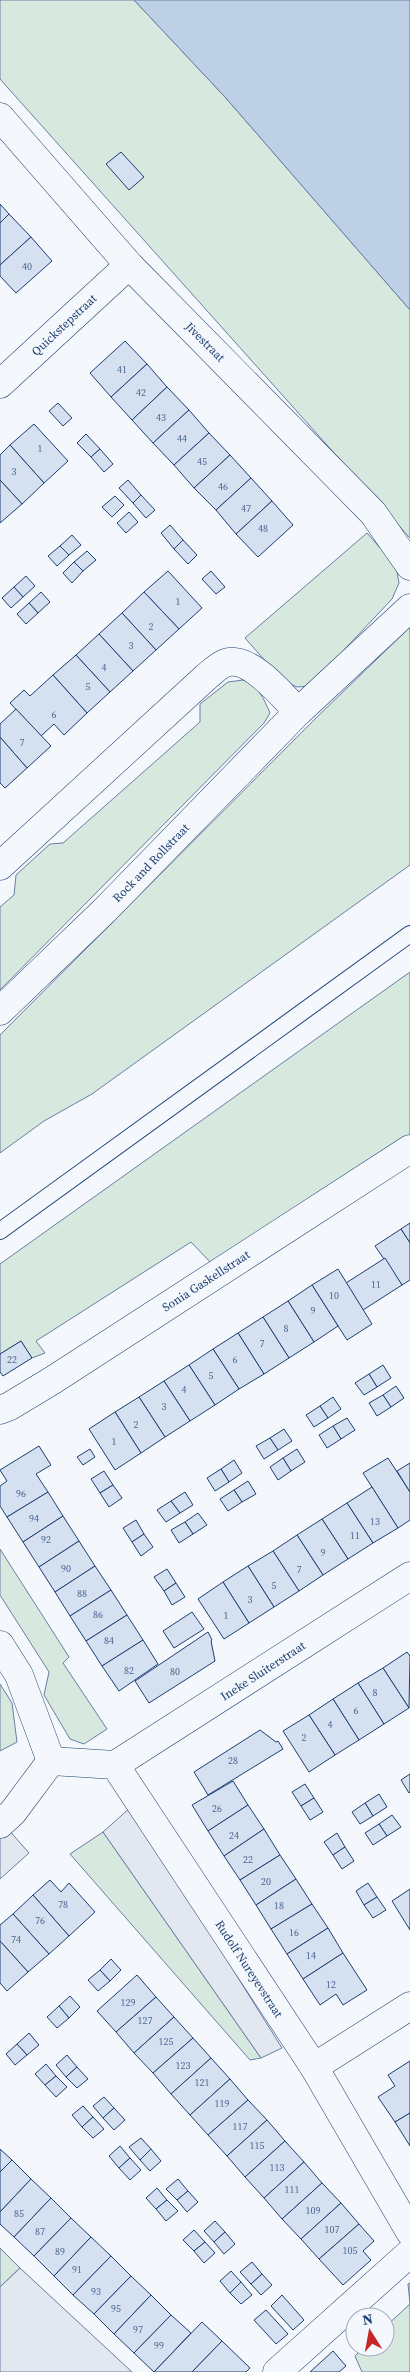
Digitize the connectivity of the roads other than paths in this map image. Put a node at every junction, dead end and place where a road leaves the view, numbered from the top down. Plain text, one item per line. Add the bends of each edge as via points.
1 (0, 117) edge
2 (129, 265) junction
3 (0, 384) edge
4 (410, 566) edge
5 (410, 608) edge
6 (298, 712) junction
7 (0, 866) edge
8 (410, 934) edge
9 (0, 1011) edge
10 (410, 1149) edge
11 (0, 1231) edge
12 (0, 1410) edge
13 (410, 1576) edge
14 (0, 1645) edge
15 (51, 1762) junction
16 (115, 1765) junction
17 (0, 1824) edge
18 (410, 2006) edge
19 (314, 2067) junction
20 (410, 2232) edge
21 (410, 2253) edge
22 (277, 2372) edge

1 - 2 street, Jivestraat
2 - 3 street, Quickstepstraat
2 - 4 street, Jivestraat via 373,513
5 - 6 street, Rock and Rollstraat
6 - 7 street via 246,664 226,662
6 - 9 street, Rock and Rollstraat via 104,911
8 - 11 lane
10 - 12 street, Sonia Gaskellstraat via 46,1384
13 - 16 street, Ineke Sluiterstraat
14 - 15 street via 19,1676
15 - 16 street
15 - 17 street
16 - 19 street, Rudolf Nureyevstraat
18 - 19 street
19 - 20 street, Rudolf Nureyevstraat
21 - 22 street

